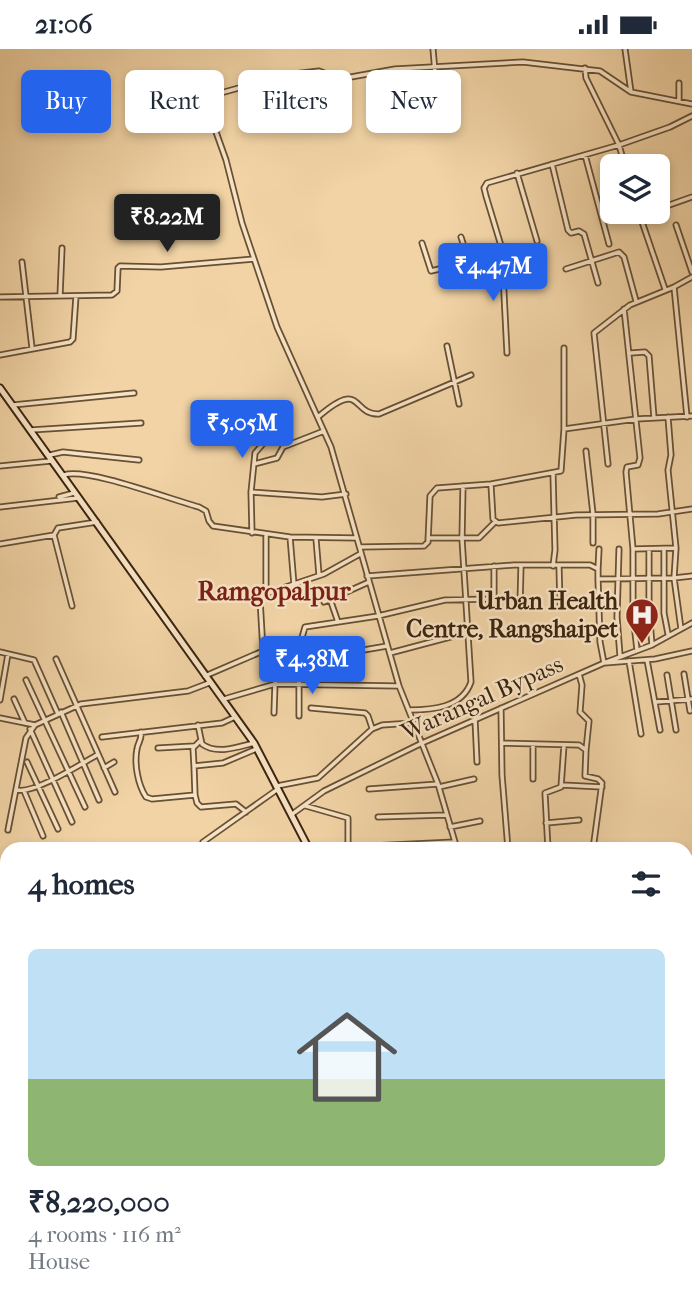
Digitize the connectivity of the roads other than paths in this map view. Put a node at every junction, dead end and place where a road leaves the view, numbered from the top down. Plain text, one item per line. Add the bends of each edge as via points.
1 (433, 49) edge
2 (625, 49) edge
3 (435, 67) junction
4 (585, 68) junction
5 (435, 70) edge
6 (679, 83) dead end
7 (631, 92) junction
8 (679, 101) junction
9 (692, 104) edge
10 (692, 116) edge
11 (619, 145) junction
12 (622, 154) edge
13 (585, 155) junction
14 (552, 164) junction
15 (517, 173) junction
16 (692, 197) edge
17 (670, 205) edge
18 (645, 224) edge
19 (676, 225) dead end
20 (461, 237) dead end
21 (537, 241) dead end
22 (422, 243) dead end
23 (609, 244) dead end
24 (62, 248) dead end
25 (502, 252) junction
26 (254, 259) junction
27 (591, 260) junction
28 (22, 262) dead end
29 (469, 263) junction
30 (566, 269) dead end
31 (692, 274) edge
32 (598, 283) dead end
33 (674, 287) junction
34 (665, 289) junction
35 (60, 296) junction
36 (76, 296) junction
37 (0, 297) edge
38 (26, 297) junction
39 (636, 301) junction
40 (624, 309) junction
41 (447, 346) dead end
42 (32, 348) junction
43 (564, 348) dead end
44 (507, 353) dead end
45 (631, 353) junction
46 (0, 355) edge
47 (471, 375) dead end
48 (454, 381) junction
49 (0, 388) edge
50 (134, 393) dead end
51 (459, 404) dead end
52 (13, 405) junction
53 (690, 416) edge
54 (318, 417) junction
55 (668, 417) junction
56 (654, 418) junction
57 (636, 419) junction
58 (141, 423) dead end
59 (604, 423) junction
60 (564, 429) junction
61 (31, 430) junction
62 (324, 431) junction
63 (262, 445) dead end
64 (586, 451) dead end
65 (52, 458) junction
66 (139, 460) dead end
67 (254, 464) junction
68 (608, 464) dead end
69 (0, 466) edge
70 (553, 474) junction
71 (64, 475) junction
72 (491, 484) junction
73 (463, 486) junction
74 (76, 492) junction
75 (251, 492) junction
76 (346, 494) junction
77 (59, 497) dead end
78 (80, 498) junction
79 (0, 507) edge
80 (692, 509) edge
81 (629, 513) junction
82 (672, 513) junction
83 (593, 514) junction
84 (554, 517) junction
85 (97, 522) junction
86 (495, 522) junction
87 (252, 533) junction
88 (266, 534) junction
89 (54, 535) junction
90 (290, 537) junction
91 (316, 538) junction
92 (357, 538) junction
93 (428, 538) junction
94 (462, 539) junction
95 (593, 543) dead end
96 (0, 544) edge
97 (359, 547) junction
98 (677, 548) junction
99 (599, 549) dead end
100 (618, 549) dead end
101 (633, 549) junction
102 (664, 549) junction
103 (649, 550) junction
104 (360, 554) junction
105 (559, 565) junction
106 (494, 566) junction
107 (521, 566) junction
108 (553, 566) junction
109 (464, 568) junction
110 (598, 569) junction
111 (319, 575) junction
112 (367, 576) junction
113 (692, 576) edge
114 (665, 577) junction
115 (649, 578) junction
116 (674, 578) junction
117 (598, 579) junction
118 (618, 579) junction
119 (633, 579) junction
120 (369, 582) junction
121 (294, 585) junction
122 (266, 594) junction
123 (260, 597) junction
124 (235, 598) dead end
125 (330, 599) junction
126 (466, 600) junction
127 (324, 602) dead end
128 (520, 604) dead end
129 (72, 606) dead end
130 (560, 606) dead end
131 (378, 616) junction
132 (338, 622) junction
133 (692, 623) edge
134 (681, 629) junction
135 (468, 632) junction
136 (668, 635) junction
137 (300, 643) junction
138 (652, 645) junction
139 (387, 646) junction
140 (264, 647) junction
141 (637, 650) junction
142 (692, 651) edge
143 (0, 652) edge
144 (390, 653) junction
145 (8, 654) junction
146 (276, 654) dead end
147 (620, 656) junction
148 (317, 657) dead end
149 (56, 659) dead end
150 (647, 660) junction
151 (629, 661) junction
152 (604, 663) junction
153 (579, 674) junction
154 (684, 674) dead end
155 (205, 675) junction
156 (667, 675) dead end
157 (26, 680) dead end
158 (209, 683) junction
159 (299, 683) junction
160 (275, 684) junction
161 (399, 687) junction
162 (14, 699) dead end
163 (224, 699) junction
164 (690, 699) edge
165 (0, 700) edge
166 (672, 701) junction
167 (655, 702) junction
168 (75, 705) junction
169 (501, 707) junction
170 (311, 708) dead end
171 (408, 710) junction
172 (690, 711) dead end
173 (60, 713) junction
174 (274, 713) dead end
175 (236, 716) junction
176 (299, 716) dead end
177 (0, 718) edge
178 (475, 719) junction
179 (44, 722) junction
180 (25, 723) junction
181 (412, 723) junction
182 (35, 725) junction
183 (198, 725) junction
184 (30, 729) junction
185 (372, 729) junction
186 (660, 730) dead end
187 (676, 730) dead end
188 (141, 732) junction
189 (641, 734) dead end
190 (102, 737) dead end
191 (201, 740) junction
192 (502, 743) junction
193 (420, 744) junction
194 (533, 744) junction
195 (564, 745) junction
196 (194, 746) junction
197 (256, 746) junction
198 (158, 748) dead end
199 (586, 750) junction
200 (97, 755) junction
201 (27, 762) dead end
202 (114, 762) dead end
203 (477, 762) dead end
204 (83, 763) junction
205 (194, 766) junction
206 (103, 768) junction
207 (68, 771) junction
208 (54, 778) junction
209 (474, 779) dead end
210 (533, 779) dead end
211 (38, 785) junction
212 (562, 785) junction
213 (438, 786) junction
214 (278, 787) junction
215 (602, 787) junction
216 (369, 789) dead end
217 (16, 790) junction
218 (24, 791) junction
219 (115, 792) dead end
220 (195, 795) junction
221 (99, 800) dead end
222 (305, 805) junction
223 (85, 807) dead end
224 (246, 812) junction
225 (291, 815) junction
226 (446, 815) junction
227 (378, 817) dead end
228 (579, 820) dead end
229 (480, 821) dead end
230 (72, 822) dead end
231 (546, 823) junction
232 (450, 827) junction
233 (58, 829) dead end
234 (8, 830) dead end
235 (43, 836) dead end
236 (203, 842) dead end
237 (305, 842) edge
238 (348, 842) edge
239 (454, 842) edge
240 (507, 842) edge
241 (547, 842) edge
242 (594, 842) edge

1 - 3 street
2 - 7 street
3 - 4 street via 523,62
3 - 5 street
3 - 26 street via 340,79 319,71 285,75 205,101
4 - 7 street via 606,73
4 - 11 street
6 - 8 street
7 - 8 street
8 - 9 street
10 - 11 street
11 - 12 street
11 - 13 street
13 - 14 street
13 - 23 street
14 - 15 street
14 - 27 street via 568,229 583,232
15 - 21 street
15 - 25 street via 485,185
16 - 17 street
18 - 34 street
19 - 31 street
20 - 29 street
22 - 29 street via 431,271
24 - 35 street
25 - 29 street
25 - 44 street
26 - 36 street via 120,266 115,294
26 - 54 street via 277,327
27 - 30 street
27 - 32 street
27 - 39 street via 622,254
28 - 38 street
31 - 33 street
33 - 34 street
33 - 53 street
34 - 39 street
35 - 36 street
35 - 38 street
36 - 42 street via 72,341
37 - 38 street
38 - 42 street
39 - 40 street
40 - 45 street
40 - 59 street via 593,338
41 - 48 street
42 - 46 street
43 - 60 street
45 - 56 street via 649,356
45 - 57 street
47 - 48 street
48 - 51 street
48 - 54 street via 379,414 347,399
49 - 52 main road
50 - 52 street
52 - 61 main road
53 - 55 street
54 - 62 street
55 - 56 street
55 - 82 street
56 - 57 street
57 - 59 street
57 - 81 street via 640,461 626,469
58 - 61 street
59 - 60 street
59 - 68 street
60 - 70 street via 563,468
61 - 65 main road
62 - 67 street via 283,447 277,459
62 - 76 street
63 - 67 street via 256,450
64 - 83 street
65 - 66 street via 63,452
65 - 69 street
65 - 71 main road
67 - 75 street
70 - 72 street
70 - 84 street
71 - 74 main road
71 - 87 street via 104,480 200,507 213,526
72 - 73 street
72 - 86 street
73 - 93 street via 432,492
73 - 94 street
74 - 77 street
74 - 78 main road
75 - 76 street via 322,497
75 - 87 street
76 - 92 street
78 - 79 street
78 - 85 main road
80 - 82 street
81 - 82 street
81 - 83 street
81 - 101 street
82 - 98 street
83 - 84 street
83 - 95 street
84 - 86 street
84 - 108 street
85 - 89 street via 58,528
85 - 155 main road
86 - 94 street via 479,538
87 - 88 street
88 - 90 street
88 - 122 street
89 - 96 street
89 - 129 street
90 - 91 street
90 - 121 street
91 - 92 street
91 - 111 street
92 - 97 street
93 - 94 street
93 - 97 street via 420,547
94 - 109 street
97 - 104 street
98 - 102 street
98 - 116 street
99 - 110 street
100 - 118 street
101 - 103 street
101 - 119 street
102 - 103 street
102 - 114 street
103 - 115 street
104 - 111 street
104 - 112 street
105 - 108 street
105 - 110 street
105 - 130 street
106 - 107 street
106 - 109 street
106 - 126 street via 493,598
107 - 108 street
107 - 128 street
109 - 112 street
109 - 126 street
110 - 117 street
111 - 121 street
112 - 120 street
113 - 116 street
114 - 115 street
114 - 116 street
114 - 136 street
115 - 119 street
115 - 138 street
116 - 134 street
117 - 118 street
117 - 152 street
118 - 119 street
118 - 147 street
119 - 141 street
120 - 125 street
120 - 131 street
121 - 122 street
122 - 123 street
123 - 124 street
123 - 140 street
125 - 127 street
125 - 132 street
126 - 131 street via 439,601
126 - 135 street
131 - 132 street
131 - 139 street
132 - 137 street via 305,627
133 - 134 street, Warangal Bypass
134 - 136 street, Warangal Bypass
135 - 144 street
135 - 171 street via 471,682 466,692 435,710
136 - 138 street, Warangal Bypass
137 - 140 street via 281,640
137 - 159 street
138 - 141 street, Warangal Bypass
139 - 144 street
139 - 148 street
140 - 155 street via 261,653
141 - 147 street, Warangal Bypass
142 - 150 street
143 - 145 street
144 - 161 street
145 - 165 street
145 - 173 street via 38,664
146 - 160 street
147 - 152 street, Warangal Bypass
149 - 168 street
150 - 151 street
150 - 167 street
151 - 152 street
151 - 189 street
152 - 153 street, Warangal Bypass
153 - 169 street, Warangal Bypass
153 - 199 street via 580,712 589,721
154 - 164 street
155 - 158 main road
156 - 166 street
157 - 179 street
158 - 163 main road
158 - 168 street via 188,691
159 - 160 street
159 - 161 street
159 - 176 street
160 - 163 street
160 - 174 street
161 - 171 street
162 - 180 street
163 - 175 main road
164 - 166 street
164 - 172 street
166 - 167 street
166 - 187 street
167 - 186 street
168 - 173 street
168 - 200 street
169 - 178 street, Warangal Bypass
169 - 192 street
170 - 185 street via 365,713
171 - 181 street
173 - 179 street
173 - 204 street
175 - 183 street via 226,722
175 - 197 main road
177 - 180 street
178 - 193 street, Warangal Bypass
178 - 203 street
179 - 182 street
179 - 207 street
180 - 182 street
181 - 185 street
181 - 193 street
182 - 184 street
183 - 188 street
183 - 191 street
184 - 208 street
184 - 217 street
185 - 214 street via 318,778
188 - 190 street
188 - 220 street via 139,782 146,797
191 - 196 street
191 - 197 street via 207,747 224,750
192 - 194 street
192 - 240 street
193 - 213 street
193 - 222 street, Warangal Bypass via 337,784
194 - 195 street
194 - 210 street
195 - 199 street
195 - 212 street
196 - 198 street
196 - 205 street
197 - 205 street via 223,763
197 - 214 main road
199 - 215 street via 585,776 600,781
200 - 204 street
200 - 206 street
201 - 211 street
202 - 206 street
204 - 207 street
204 - 221 street
205 - 220 street
206 - 219 street
207 - 208 street
207 - 223 street
208 - 211 street
208 - 230 street
209 - 213 street
211 - 218 street
211 - 233 street
212 - 215 street
212 - 231 street via 545,793
213 - 216 street
213 - 226 street
214 - 224 street
214 - 225 main road
215 - 242 street
217 - 218 street
217 - 234 street
218 - 235 street
220 - 224 street via 201,807 236,804
222 - 225 street, Warangal Bypass
222 - 238 street via 348,818
224 - 236 street
225 - 237 main road
226 - 227 street
226 - 232 street
228 - 231 street
229 - 232 street
231 - 241 street
232 - 239 street

